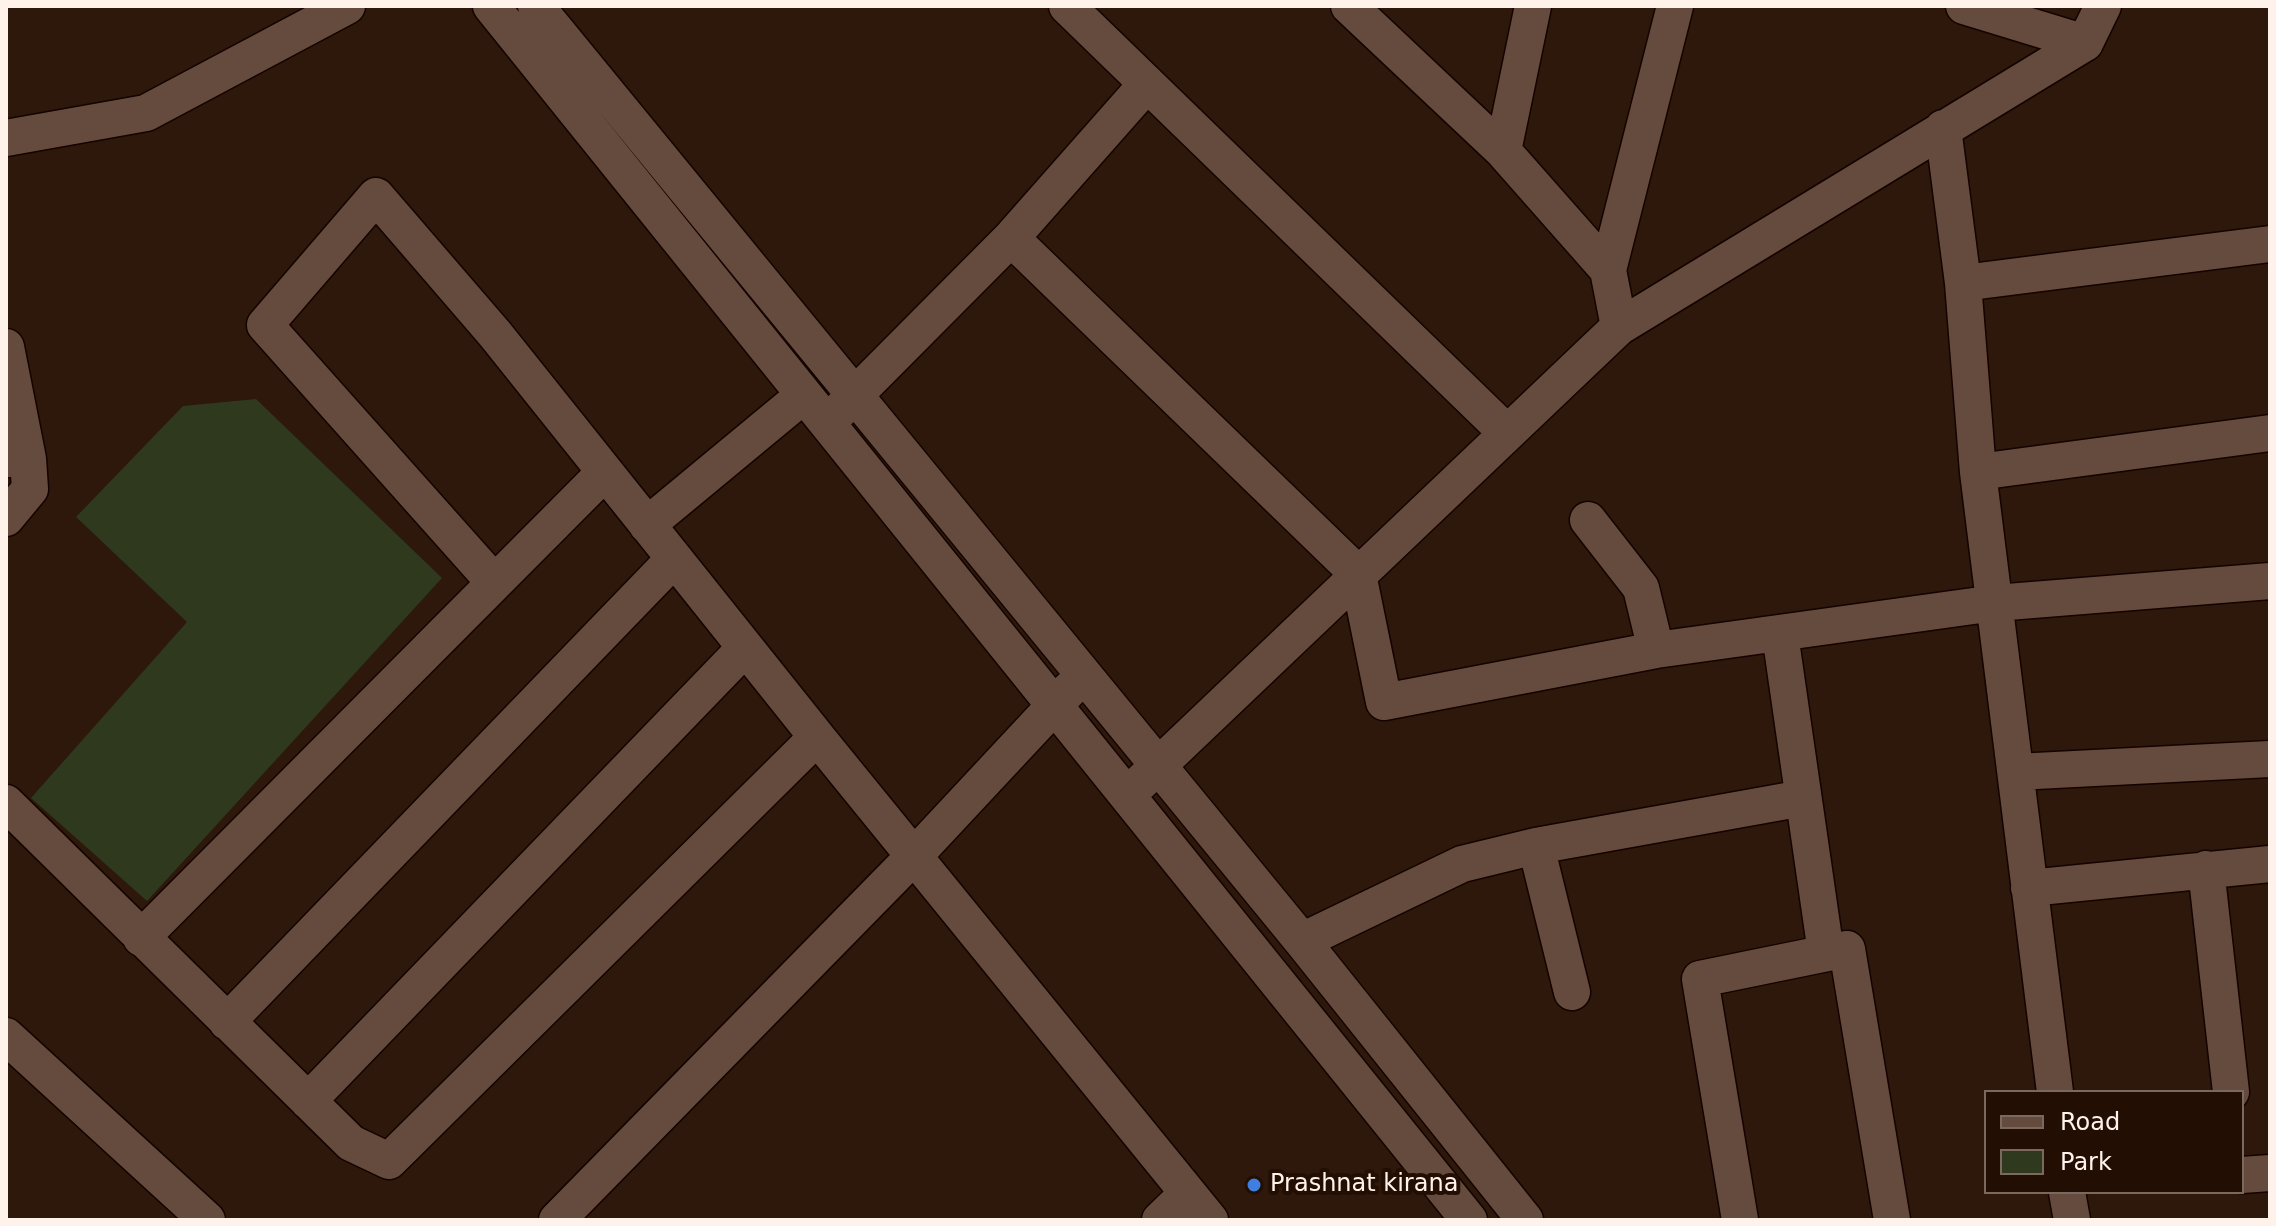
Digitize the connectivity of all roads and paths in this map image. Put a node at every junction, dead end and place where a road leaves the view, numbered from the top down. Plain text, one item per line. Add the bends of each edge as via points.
1 (347, 6) edge
2 (491, 6) edge
3 (536, 6) edge
4 (1067, 6) edge
5 (1349, 6) edge
6 (1533, 6) edge
7 (1675, 6) edge
8 (1964, 6) edge
9 (2103, 6) edge
10 (2085, 43) junction
11 (1146, 85) junction
12 (1943, 128) junction
13 (6, 138) edge
14 (1503, 151) junction
15 (1011, 238) junction
16 (2270, 244) edge
17 (1608, 270) junction
18 (1963, 283) junction
19 (1619, 327) junction
20 (6, 347) edge
21 (854, 398) junction
22 (815, 408) junction
23 (1507, 433) junction
24 (2270, 433) edge
25 (17, 459) edge
26 (605, 472) junction
27 (1978, 472) junction
28 (6, 518) edge
29 (1588, 520) dead end
30 (647, 525) junction
31 (674, 559) junction
32 (1358, 574) junction
33 (2270, 581) edge
34 (494, 582) junction
35 (1995, 603) junction
36 (1780, 634) junction
37 (745, 648) junction
38 (1656, 650) junction
39 (1084, 675) junction
40 (1053, 704) junction
41 (817, 737) junction
42 (2270, 759) edge
43 (1157, 767) junction
44 (2016, 772) junction
45 (1127, 794) junction
46 (1803, 798) junction
47 (6, 803) edge
48 (1536, 846) junction
49 (915, 855) junction
50 (2270, 864) edge
51 (2206, 869) junction
52 (2029, 888) junction
53 (141, 938) junction
54 (1302, 941) junction
55 (1826, 953) junction
56 (1572, 992) dead end
57 (227, 1022) junction
58 (6, 1036) edge
59 (2055, 1090) edge
60 (2231, 1090) edge
61 (308, 1101) junction
62 (2270, 1173) edge
63 (2244, 1175) edge
64 (1199, 1206) edge
65 (207, 1220) edge
66 (557, 1220) edge
67 (1160, 1220) edge
68 (1469, 1220) edge
69 (1525, 1220) edge
70 (1740, 1220) edge
71 (1892, 1220) edge

1 - 13 street via 146,113
2 - 22 street
3 - 21 street
4 - 11 street
5 - 14 street
6 - 14 street
7 - 17 street
8 - 10 street
9 - 10 street
10 - 12 street
11 - 15 street
11 - 23 street
12 - 18 street
12 - 19 street
14 - 17 street
15 - 21 street
15 - 32 street
16 - 18 street
17 - 19 street
18 - 27 street
19 - 23 street
20 - 25 street
21 - 22 street
21 - 39 street
22 - 30 street
22 - 40 street
23 - 32 street
24 - 27 street
25 - 28 street via 30,489
26 - 30 street
26 - 34 street
26 - 34 street via 376,196 265,325
27 - 35 street
29 - 38 street via 1641,588
30 - 31 street
31 - 37 street
31 - 57 street
32 - 38 street via 1384,702
32 - 43 street
33 - 35 street
34 - 53 street
35 - 36 street
35 - 44 street
36 - 38 street
36 - 46 street
37 - 41 street
37 - 61 street
39 - 40 street
39 - 43 street
40 - 45 street
40 - 49 street
41 - 49 street
41 - 61 street via 389,1161 351,1143
42 - 44 street
43 - 45 street
43 - 54 street
44 - 52 street
45 - 68 street
46 - 48 street
46 - 55 street
47 - 53 street
48 - 54 street via 1462,864
48 - 56 street
49 - 64 street
49 - 66 street
50 - 51 street
51 - 52 street
51 - 60 street
52 - 59 street
53 - 57 street
54 - 69 street
55 - 70 street via 1700,979
55 - 71 street via 1847,949
57 - 61 street
58 - 65 street
62 - 63 street
64 - 67 street

